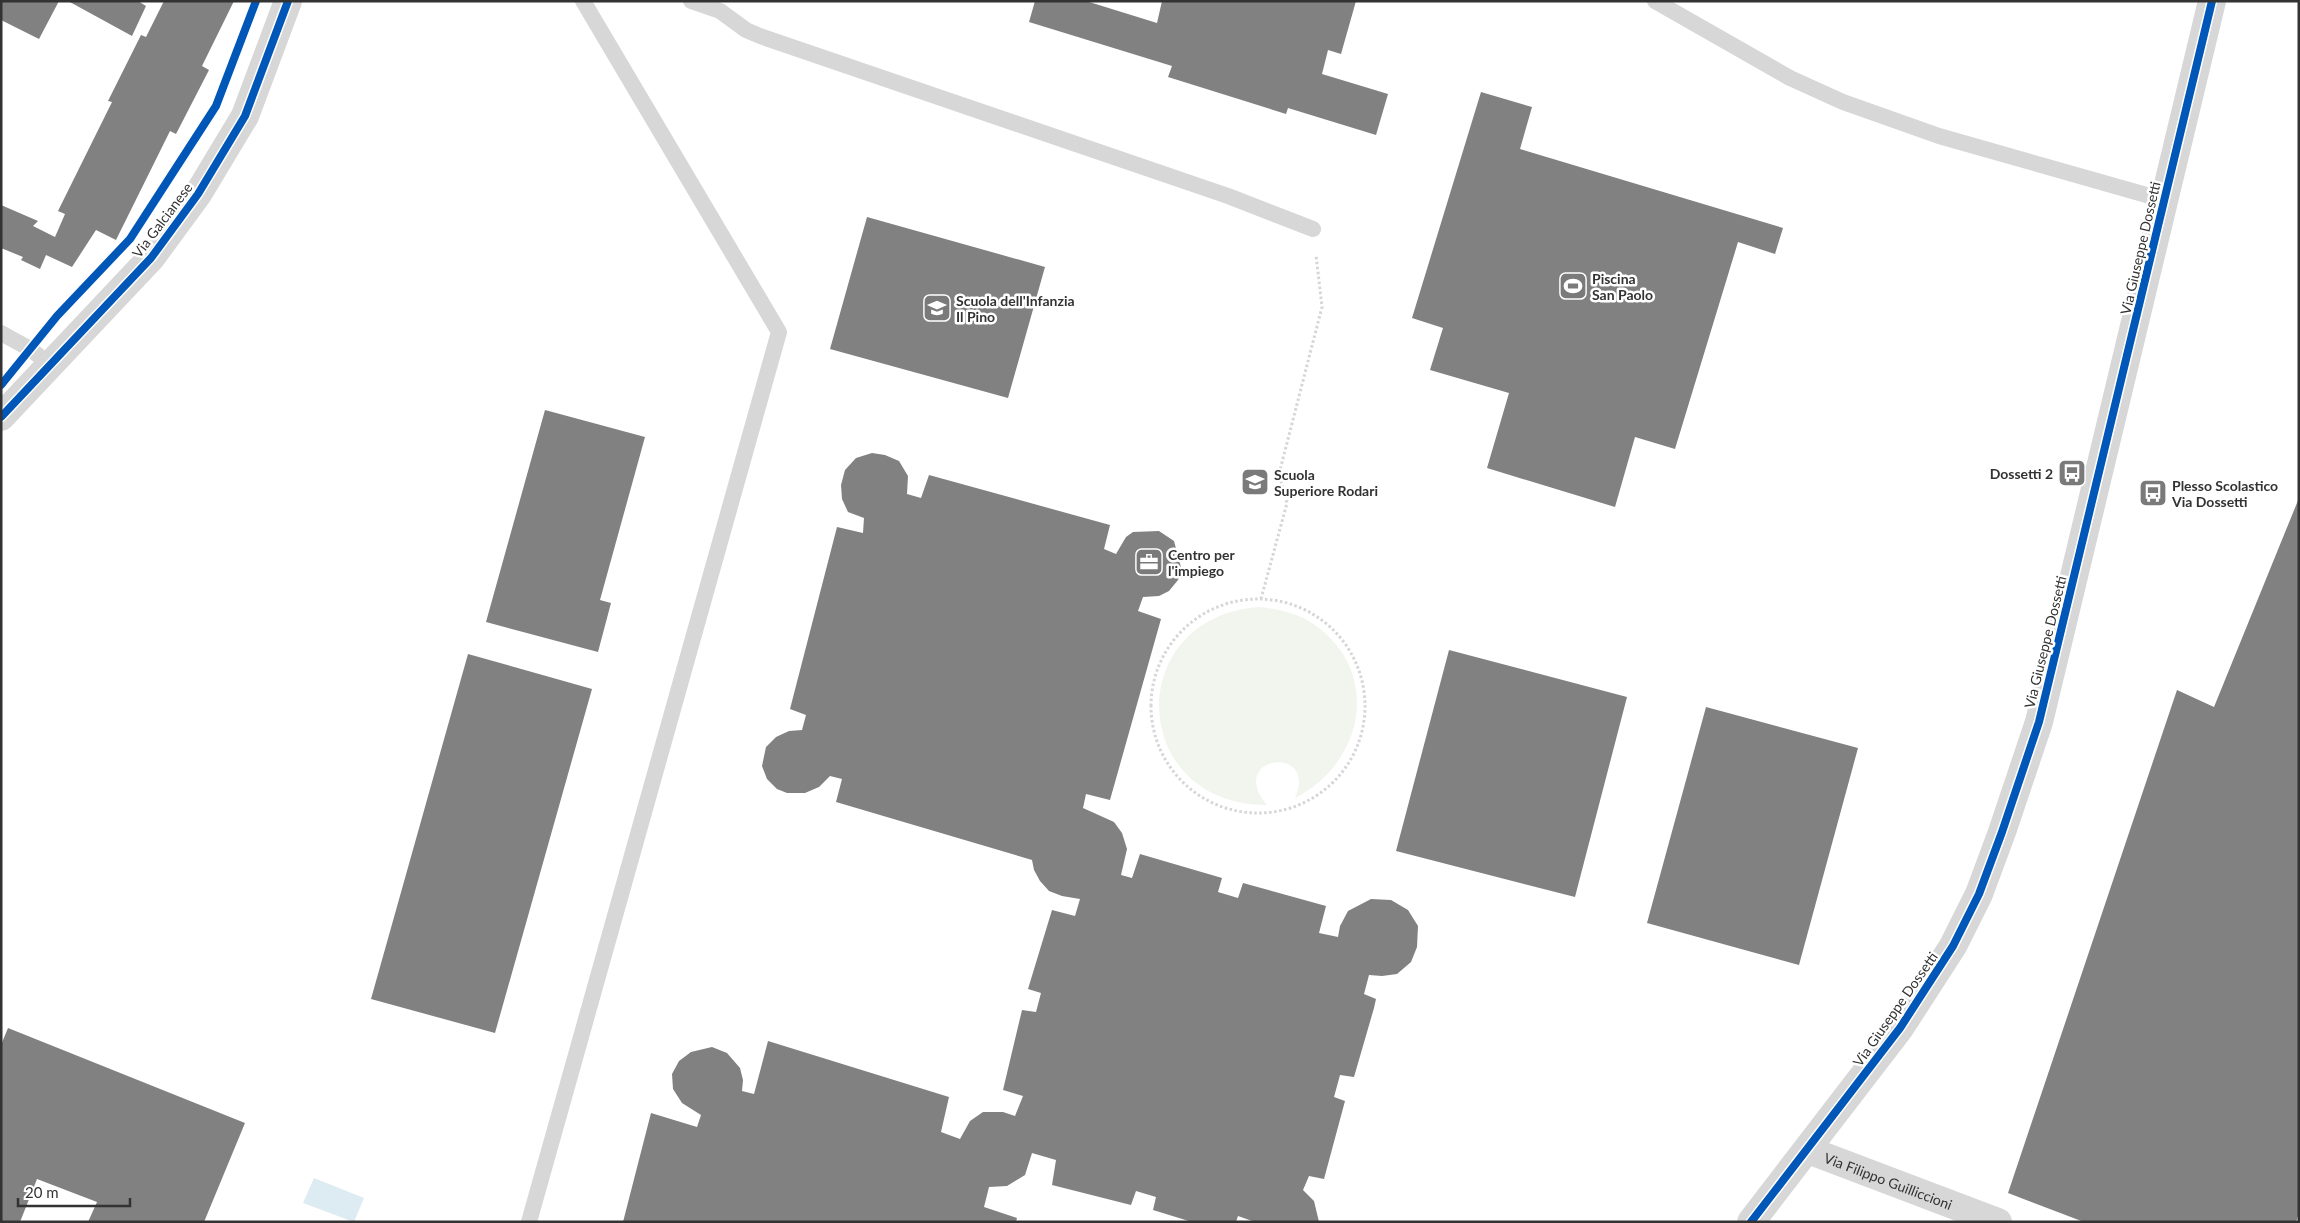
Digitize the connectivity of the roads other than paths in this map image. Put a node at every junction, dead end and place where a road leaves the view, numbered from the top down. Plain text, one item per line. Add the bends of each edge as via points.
1 (288, 1) edge
2 (583, 1) edge
3 (691, 1) edge
4 (1655, 1) edge
5 (2212, 1) edge
6 (2164, 200) junction
7 (1313, 229) road end
8 (1, 333) edge
9 (52, 366) junction
10 (1, 417) edge
11 (1808, 1150) junction
12 (530, 1222) edge
13 (1752, 1222) edge
14 (1998, 1222) edge

1 - 9 street, Via Galcianese via 245,116 198,194 151,258
2 - 12 lane via 779,332
3 - 7 lane via 720,11 760,36 1228,196
4 - 6 lane via 1790,78 1844,102 1939,136
5 - 6 street, Via Giuseppe Dossetti
6 - 11 street, Via Giuseppe Dossetti via 2039,722 1979,894 1928,988
8 - 9 lane via 30,348
9 - 10 street, Via Galcianese
11 - 13 street, Via Giuseppe Dossetti
11 - 14 street, Via Filippo Guilliccioni

